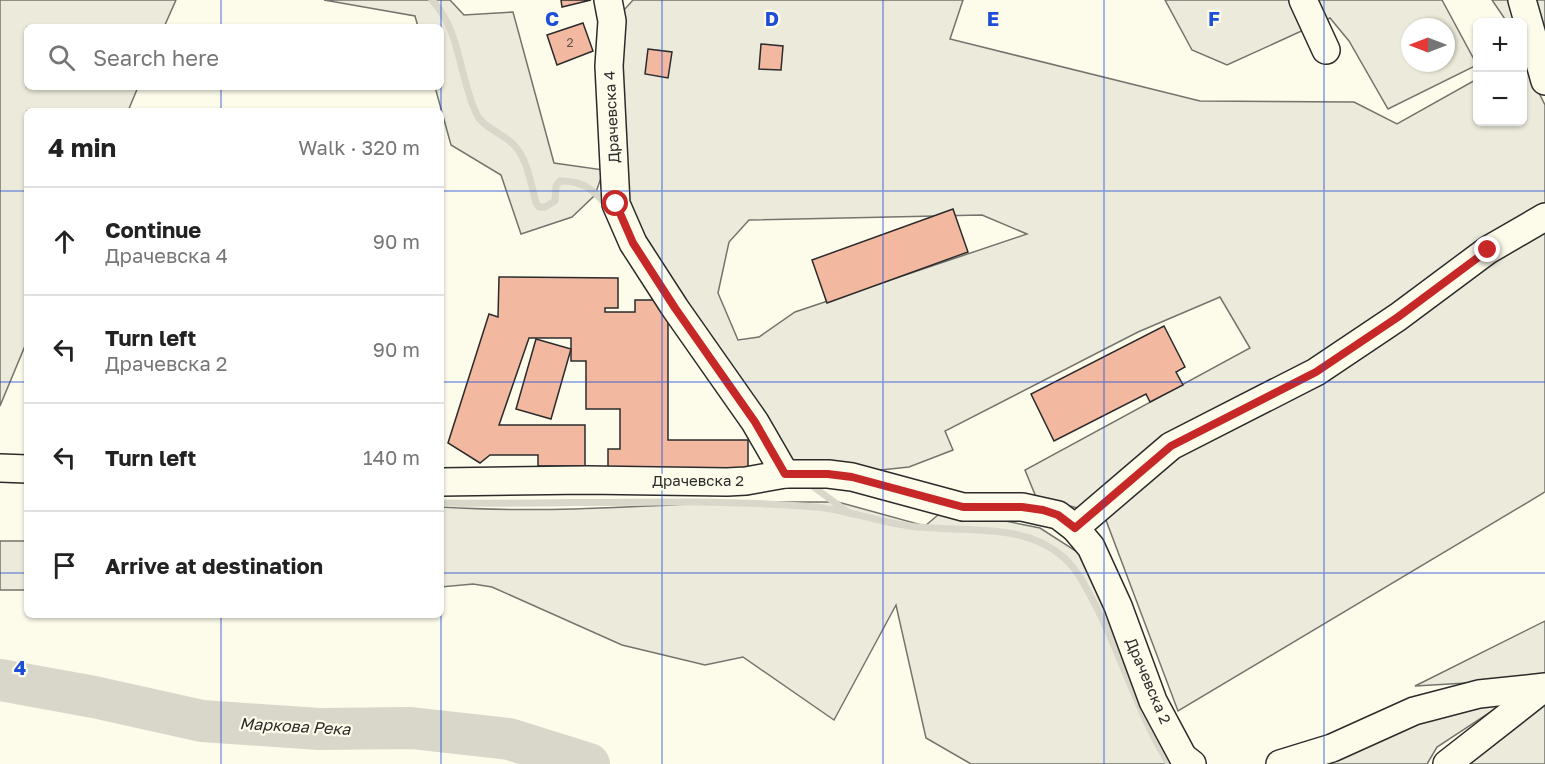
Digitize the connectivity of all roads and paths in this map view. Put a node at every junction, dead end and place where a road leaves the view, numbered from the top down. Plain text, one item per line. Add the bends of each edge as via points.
1 (608, 0) edge
2 (1303, 0) edge
3 (1522, 0) edge
4 (1326, 50) dead end
5 (1545, 81) edge
6 (1545, 217) edge
7 (0, 468) edge
8 (24, 469) edge
9 (785, 474) junction
10 (444, 482) edge
11 (1075, 528) junction
12 (1545, 688) edge
13 (1192, 764) edge
14 (1280, 764) edge
15 (1447, 764) edge

1 - 9 street, Драчевска 4 via 612,21 609,66 616,204 633,243 755,422
2 - 4 street
3 - 5 street
6 - 11 street via 1488,250 1316,372 1171,446
7 - 8 street
9 - 10 street, Драчевска 2 via 727,482
9 - 11 street, Драчевска 2 via 852,477 963,507 1043,510
11 - 13 street, Драчевска 2 via 1091,547 1118,606 1153,701 1183,757
12 - 14 street via 1479,694 1414,711 1332,748
12 - 15 street

